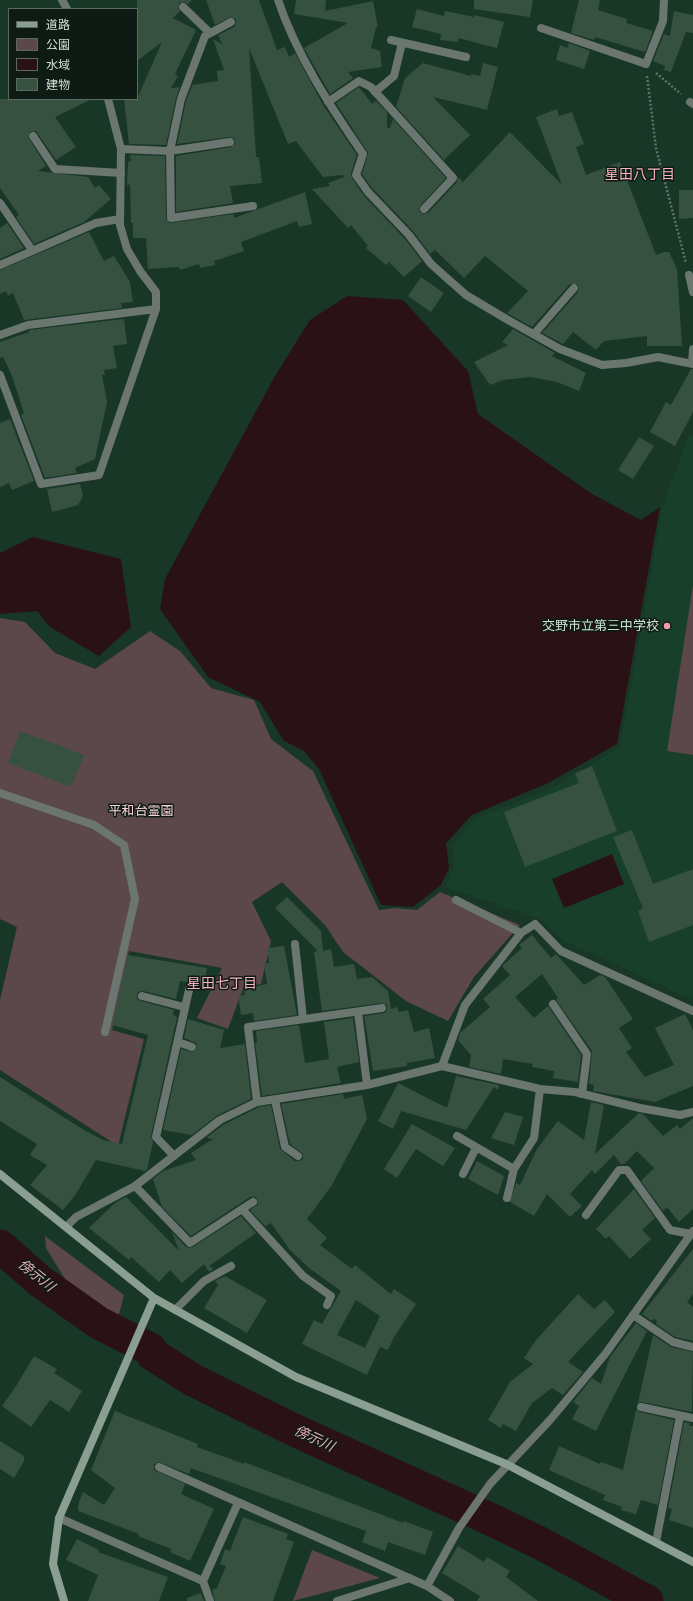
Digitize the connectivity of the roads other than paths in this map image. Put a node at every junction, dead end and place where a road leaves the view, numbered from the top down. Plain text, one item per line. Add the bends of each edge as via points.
1 (278, 0) edge
2 (664, 0) edge
3 (183, 7) dead end
4 (231, 22) dead end
5 (541, 28) dead end
6 (210, 33) junction
7 (391, 40) dead end
8 (402, 43) junction
9 (466, 57) dead end
10 (375, 92) junction
11 (108, 100) edge
12 (328, 102) junction
13 (33, 136) dead end
14 (230, 142) dead end
15 (121, 149) junction
16 (170, 151) junction
17 (121, 173) junction
18 (0, 203) edge
19 (253, 206) dead end
20 (424, 208) dead end
21 (120, 219) junction
22 (32, 250) junction
23 (0, 265) edge
24 (689, 275) road end
25 (574, 288) dead end
26 (693, 292) edge
27 (156, 309) junction
28 (534, 334) junction
29 (0, 335) edge
30 (693, 349) edge
31 (692, 364) edge
32 (0, 375) edge
33 (0, 793) edge
34 (456, 900) dead end
35 (521, 932) junction
36 (294, 944) dead end
37 (189, 990) dead end
38 (142, 996) dead end
39 (553, 1004) dead end
40 (184, 1007) junction
41 (382, 1008) dead end
42 (693, 1011) edge
43 (358, 1012) junction
44 (303, 1018) junction
45 (105, 1032) dead end
46 (178, 1042) junction
47 (192, 1047) dead end
48 (442, 1066) junction
49 (367, 1086) junction
50 (540, 1089) junction
51 (582, 1094) junction
52 (275, 1100) junction
53 (257, 1102) junction
54 (693, 1112) edge
55 (457, 1136) dead end
56 (476, 1148) junction
57 (174, 1156) junction
58 (298, 1156) dead end
59 (514, 1169) junction
60 (0, 1174) edge
61 (463, 1174) dead end
62 (135, 1186) junction
63 (507, 1198) dead end
64 (253, 1202) dead end
65 (242, 1208) junction
66 (586, 1215) dead end
67 (66, 1227) junction
68 (692, 1233) edge
69 (231, 1266) dead end
70 (154, 1298) junction
71 (327, 1304) dead end
72 (175, 1310) junction
73 (633, 1315) junction
74 (693, 1346) edge
75 (641, 1406) dead end
76 (680, 1416) junction
77 (693, 1418) edge
78 (506, 1464) junction
79 (159, 1467) dead end
80 (238, 1503) junction
81 (59, 1518) junction
82 (656, 1542) junction
83 (693, 1562) edge
84 (410, 1578) junction
85 (203, 1581) junction
86 (427, 1586) junction
87 (64, 1601) edge
88 (210, 1601) edge
89 (337, 1601) edge
90 (450, 1601) edge

1 - 12 street via 299,49
2 - 5 street via 663,20 646,64
3 - 6 street
4 - 6 street
6 - 16 street via 205,36 181,99
7 - 8 street
8 - 9 street
8 - 10 street via 394,76
10 - 12 street via 371,87 358,81
10 - 20 street via 453,178
11 - 15 street
12 - 28 street via 362,154 356,175 431,264 466,295
13 - 17 street via 55,169
14 - 16 street
15 - 16 street
15 - 17 street
16 - 19 street via 171,218
17 - 21 street
18 - 22 street
21 - 22 street via 96,223
21 - 27 street via 128,249 156,292
22 - 23 street
24 - 26 street
25 - 28 street
27 - 29 street via 28,325
27 - 32 street via 100,475 41,484
28 - 31 street via 560,349 602,365 658,357
30 - 31 street
33 - 45 street via 94,825 124,845 135,898
34 - 35 street
35 - 42 street via 535,924 561,951
35 - 48 street via 465,1005
36 - 44 street
37 - 40 street
38 - 40 street
39 - 51 street via 587,1054
40 - 46 street
41 - 43 street
43 - 44 street
43 - 49 street
44 - 53 street via 248,1027
46 - 47 street
46 - 57 street via 156,1137
48 - 49 street
48 - 50 street
49 - 52 street
50 - 51 street
50 - 59 street via 534,1138
51 - 54 street via 680,1115
52 - 53 street
52 - 58 street via 285,1147
53 - 57 street via 220,1120
55 - 56 street
56 - 59 street
56 - 61 street
57 - 62 street
59 - 63 street
60 - 67 street
62 - 65 street via 190,1243
62 - 67 street via 76,1217
64 - 65 street
65 - 71 street via 303,1276 331,1296
66 - 68 street via 619,1170 627,1170 670,1230
67 - 70 street
68 - 73 street
69 - 72 street via 204,1281
70 - 72 street
70 - 81 street
72 - 78 street via 296,1377
73 - 74 street via 673,1342
73 - 78 street via 606,1353 550,1420
75 - 76 street
76 - 77 street
76 - 82 street
78 - 82 street
78 - 86 street via 459,1528
79 - 80 street
80 - 84 street
80 - 85 street
81 - 85 street
81 - 87 street via 53,1564
82 - 83 street
84 - 86 street
84 - 89 street
85 - 88 street
86 - 90 street

